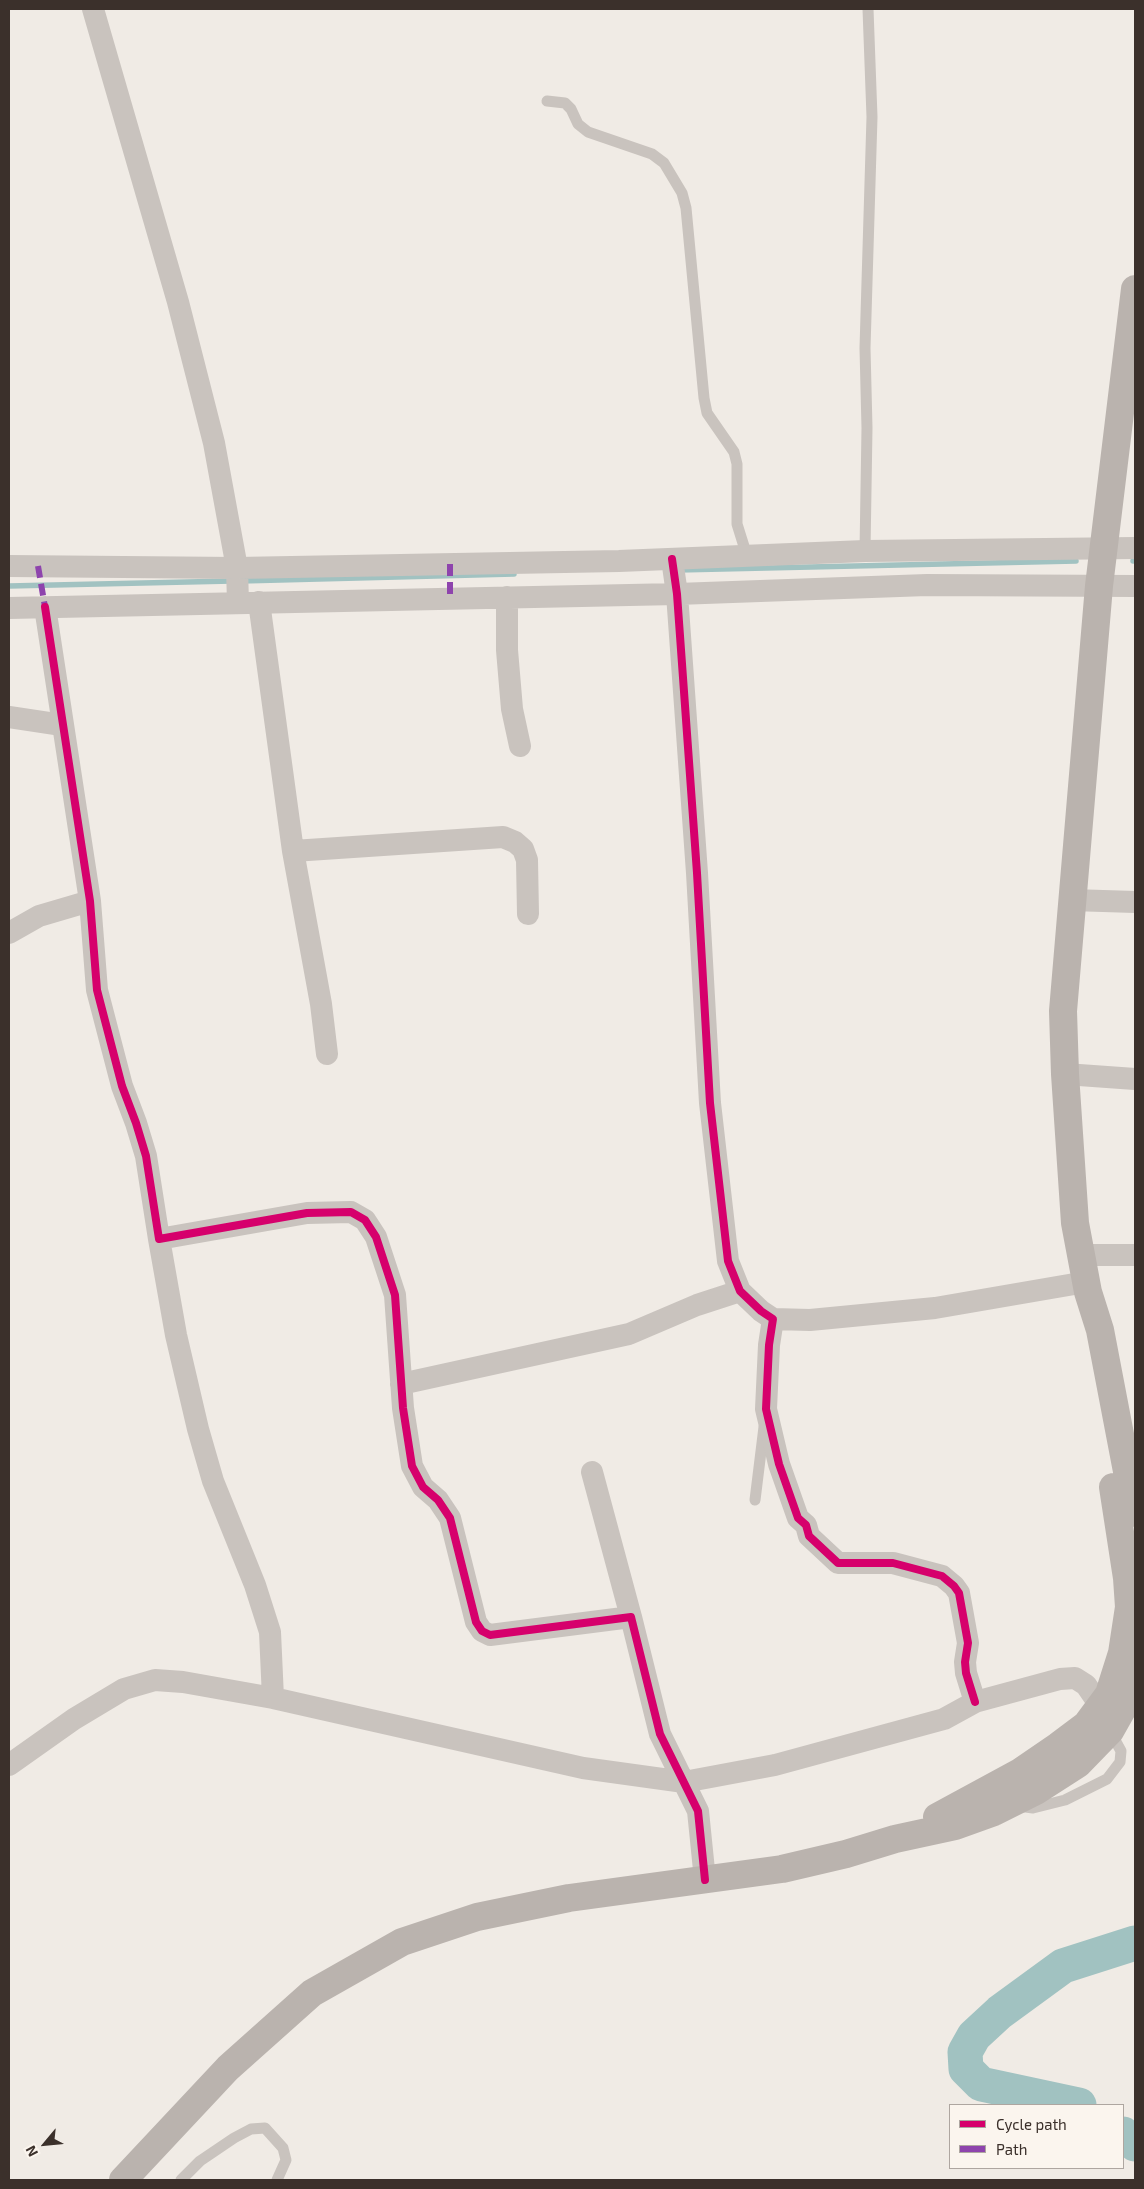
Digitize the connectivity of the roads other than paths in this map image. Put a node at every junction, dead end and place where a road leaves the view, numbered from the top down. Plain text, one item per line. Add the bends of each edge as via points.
1 (94, 9) edge
2 (868, 9) edge
3 (547, 101) dead end
4 (1135, 289) edge
5 (1103, 548) junction
6 (1135, 548) edge
7 (865, 551) junction
8 (747, 556) junction
9 (9, 566) edge
10 (674, 575) junction
11 (1098, 586) junction
12 (1135, 586) edge
13 (242, 589) junction
14 (507, 597) junction
15 (45, 607) junction
16 (9, 608) edge
17 (9, 717) edge
18 (62, 725) junction
19 (520, 746) dead end
20 (293, 851) junction
21 (1071, 900) junction
22 (90, 901) junction
23 (1135, 902) edge
24 (528, 914) dead end
25 (9, 933) edge
26 (327, 1054) dead end
27 (1065, 1074) junction
28 (1135, 1079) edge
29 (159, 1239) junction
30 (1135, 1254) edge
31 (1081, 1255) junction
32 (1087, 1287) junction
33 (740, 1291) junction
34 (773, 1319) junction
35 (401, 1384) junction
36 (766, 1409) junction
37 (1128, 1442) edge
38 (592, 1472) dead end
39 (754, 1500) dead end
40 (1135, 1514) edge
41 (631, 1617) junction
42 (1131, 1650) edge
43 (273, 1698) junction
44 (975, 1702) junction
45 (1117, 1709) edge
46 (9, 1765) edge
47 (684, 1782) junction
48 (895, 1839) junction
49 (705, 1880) junction
50 (123, 2180) edge
51 (181, 2180) edge
52 (277, 2180) edge

1 - 13 street via 212,433
2 - 7 lane via 872,117 865,348
3 - 8 lane via 565,103 578,124 588,132 652,154 664,163 682,194 704,398 707,413 734,452 737,524
4 - 5 street
5 - 6 street
5 - 7 street
5 - 11 street
7 - 8 street
8 - 10 street
9 - 13 street
10 - 11 street via 927,585
10 - 13 street
10 - 14 street
10 - 33 street via 697,873 710,1103 728,1261
11 - 12 street
11 - 21 street
13 - 14 street
13 - 15 street
13 - 20 street
14 - 19 street via 512,709
15 - 16 street
15 - 18 street
17 - 18 street
18 - 22 street
20 - 24 street via 503,837 523,849 527,860
20 - 26 street
21 - 23 street
21 - 27 street via 1063,1011
22 - 25 street via 39,916
22 - 29 street via 97,990 122,1086 146,1156
27 - 28 street
27 - 31 street via 1075,1222
29 - 35 street via 308,1213 351,1212 365,1220 376,1237 395,1295
29 - 43 street via 176,1335 198,1429 213,1481 255,1585 270,1632
30 - 31 street
31 - 32 street
32 - 34 street via 935,1308 810,1320
32 - 37 street
32 - 42 street via 1090,1334 1127,1578
33 - 34 street
33 - 35 street via 629,1334
34 - 36 street
35 - 41 street via 412,1466 424,1487 450,1518 476,1622 482,1631 490,1635
36 - 39 lane
36 - 44 street via 793,1509 806,1525 809,1536 832,1559 847,1564 894,1563 942,1576 959,1593 967,1636 966,1673
37 - 40 street
38 - 41 street
41 - 47 street via 652,1711
42 - 45 street
43 - 46 street via 155,1680 124,1689 74,1719
43 - 47 street via 583,1768
44 - 45 street via 1074,1678
44 - 47 street via 934,1722 775,1765
45 - 48 street via 1086,1726 1020,1772
45 - 48 street via 1078,1764 1036,1791 955,1826
47 - 49 street via 698,1812
48 - 49 street via 782,1869
49 - 50 street via 568,1898 477,1917 402,1942 312,1993 228,2068
51 - 52 lane via 200,2161 234,2138 251,2129 265,2128 283,2148 286,2160

